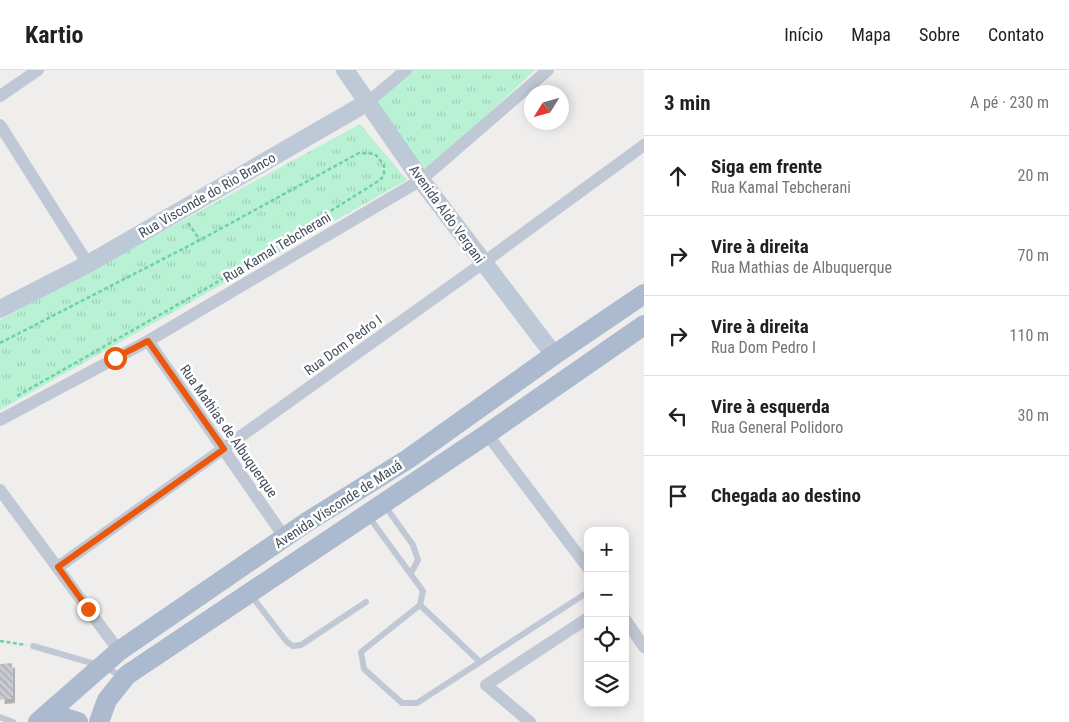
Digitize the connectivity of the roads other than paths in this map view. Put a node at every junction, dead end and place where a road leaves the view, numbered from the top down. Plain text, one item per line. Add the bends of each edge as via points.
1 (38, 70) edge
2 (345, 70) edge
3 (406, 70) edge
4 (548, 70) edge
5 (0, 96) edge
6 (368, 102) junction
7 (0, 125) edge
8 (644, 145) edge
9 (421, 180) junction
10 (483, 263) junction
11 (88, 264) junction
12 (644, 294) edge
13 (0, 309) edge
14 (644, 324) edge
15 (148, 341) junction
16 (554, 355) junction
17 (0, 420) edge
18 (487, 434) junction
19 (224, 449) junction
20 (0, 490) edge
21 (375, 509) junction
22 (285, 538) junction
23 (584, 563) edge
24 (58, 567) junction
25 (410, 574) junction
26 (250, 593) junction
27 (584, 595) edge
28 (366, 602) dead end
29 (420, 605) junction
30 (584, 621) edge
31 (629, 625) edge
32 (33, 646) road end
33 (644, 646) edge
34 (119, 651) junction
35 (480, 662) junction
36 (102, 666) junction
37 (124, 677) junction
38 (0, 717) edge
39 (43, 718) edge
40 (13, 722) edge
41 (78, 722) edge
42 (99, 722) edge
43 (530, 722) edge

1 - 5 street
2 - 6 main road, Avenida Aldo Vergani
3 - 6 street, Rua Visconde do Rio Branco
4 - 9 street, Rua Kamal Tebcherani
6 - 9 main road, Avenida Aldo Vergani
6 - 11 main road, Rua Visconde do Rio Branco
7 - 11 street
8 - 10 street, Rua Dom Pedro I
9 - 10 main road, Avenida Aldo Vergani
9 - 15 street, Rua Kamal Tebcherani
10 - 16 main road, Avenida Aldo Vergani
10 - 19 street, Rua Dom Pedro I
11 - 13 main road, Rua Visconde do Rio Branco
12 - 16 main road, Avenida Visconde de Mauá
14 - 18 main road, Avenida Visconde de Mauá
15 - 17 street, Rua Kamal Tebcherani
15 - 19 street, Rua Mathias de Albuquerque
16 - 18 main road via 556,373 502,415
16 - 22 main road, Avenida Visconde de Mauá via 408,459
18 - 21 main road, Avenida Visconde de Mauá
18 - 23 street
19 - 22 street, Rua Mathias de Albuquerque
19 - 24 street, Rua Dom Pedro I
20 - 24 street
21 - 25 lane
21 - 25 lane via 413,545 418,560
21 - 26 main road, Avenida Visconde de Mauá
22 - 34 main road, Avenida Visconde de Mauá
24 - 34 street
25 - 29 lane via 423,591
26 - 28 lane via 293,646 301,645
26 - 37 main road, Avenida Visconde de Mauá
27 - 35 lane
29 - 35 lane
29 - 35 lane via 361,652 364,669 402,703 416,703
30 - 43 street via 486,685
31 - 33 street
32 - 36 lane
34 - 36 main road, Avenida Visconde de Mauá
36 - 37 lane
36 - 39 main road, Avenida Visconde de Mauá
37 - 42 main road, Avenida Visconde de Mauá via 107,700
38 - 40 lane
39 - 41 main road

